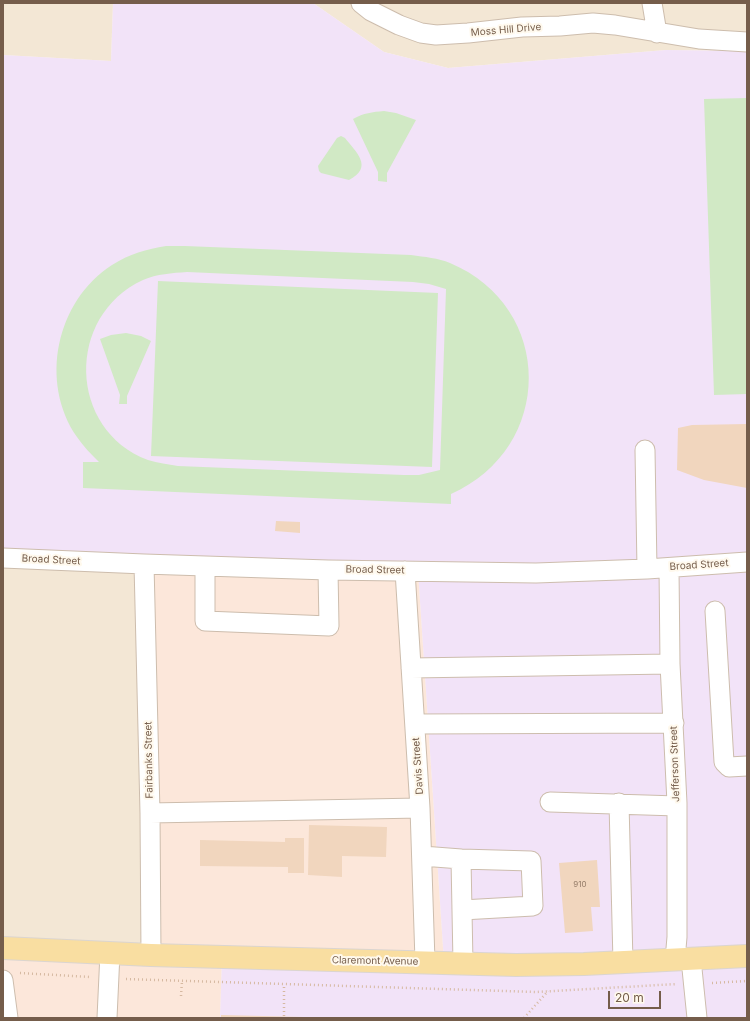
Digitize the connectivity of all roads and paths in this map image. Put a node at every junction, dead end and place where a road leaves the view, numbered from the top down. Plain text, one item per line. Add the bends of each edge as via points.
1 (361, 3) edge
2 (652, 3) edge
3 (657, 33) junction
4 (747, 42) edge
5 (645, 450) dead end
6 (3, 558) edge
7 (747, 562) edge
8 (144, 564) junction
9 (205, 566) junction
10 (669, 568) junction
11 (647, 569) junction
12 (328, 570) junction
13 (405, 571) junction
14 (715, 611) dead end
15 (670, 664) junction
16 (411, 668) junction
17 (674, 723) junction
18 (415, 724) junction
19 (747, 766) edge
20 (550, 802) dead end
21 (619, 803) junction
22 (677, 806) junction
23 (420, 808) junction
24 (150, 813) junction
25 (422, 856) junction
26 (461, 858) junction
27 (462, 910) junction
28 (3, 948) edge
29 (110, 953) junction
30 (151, 955) junction
31 (747, 956) edge
32 (683, 960) junction
33 (425, 962) junction
34 (624, 962) junction
35 (463, 963) junction
36 (11, 977) edge
37 (109, 978) junction
38 (182, 981) junction
39 (747, 981) edge
40 (284, 984) junction
41 (694, 984) junction
42 (548, 991) junction
43 (181, 996) dead end
44 (284, 1016) dead end
45 (8, 1018) edge
46 (108, 1018) edge
47 (524, 1018) edge
48 (697, 1018) edge

1 - 3 street, Moss Hill Drive via 399,26 436,35 593,24 615,25
2 - 3 street
3 - 4 street, Moss Hill Drive
5 - 11 street
6 - 8 street, Broad Street
7 - 10 street, Broad Street
8 - 9 street, Broad Street
8 - 24 street, Fairbanks Street
9 - 12 street, Broad Street
9 - 12 street via 205,621 329,626
10 - 11 street, Broad Street
10 - 15 street, Jefferson Street
11 - 13 street, Broad Street via 536,573
12 - 13 street, Broad Street
13 - 16 street, Davis Street
14 - 19 street via 724,762 730,767
15 - 16 street
15 - 17 street, Jefferson Street
16 - 18 street, Davis Street
17 - 18 street
17 - 22 street, Jefferson Street
18 - 23 street, Davis Street
20 - 21 street
21 - 22 street
21 - 34 street
22 - 32 street, Jefferson Street via 677,937
23 - 24 street
23 - 25 street, Davis Street
24 - 30 street, Fairbanks Street
25 - 26 street
25 - 33 street, Davis Street
26 - 27 street
26 - 27 street via 531,862 533,906
27 - 35 street
28 - 29 main road, Claremont Avenue
29 - 30 main road, Claremont Avenue
29 - 37 street
30 - 33 main road, Claremont Avenue
31 - 32 main road, Claremont Avenue
32 - 34 main road, Claremont Avenue
32 - 41 street, Jefferson Street
33 - 35 main road, Claremont Avenue
34 - 35 main road, Claremont Avenue via 516,965
36 - 37 path
36 - 45 street
37 - 38 path
37 - 46 street
38 - 40 path
38 - 43 path
39 - 41 path
40 - 42 path
40 - 44 path
41 - 42 path
41 - 48 street, Jefferson Street
42 - 47 path

